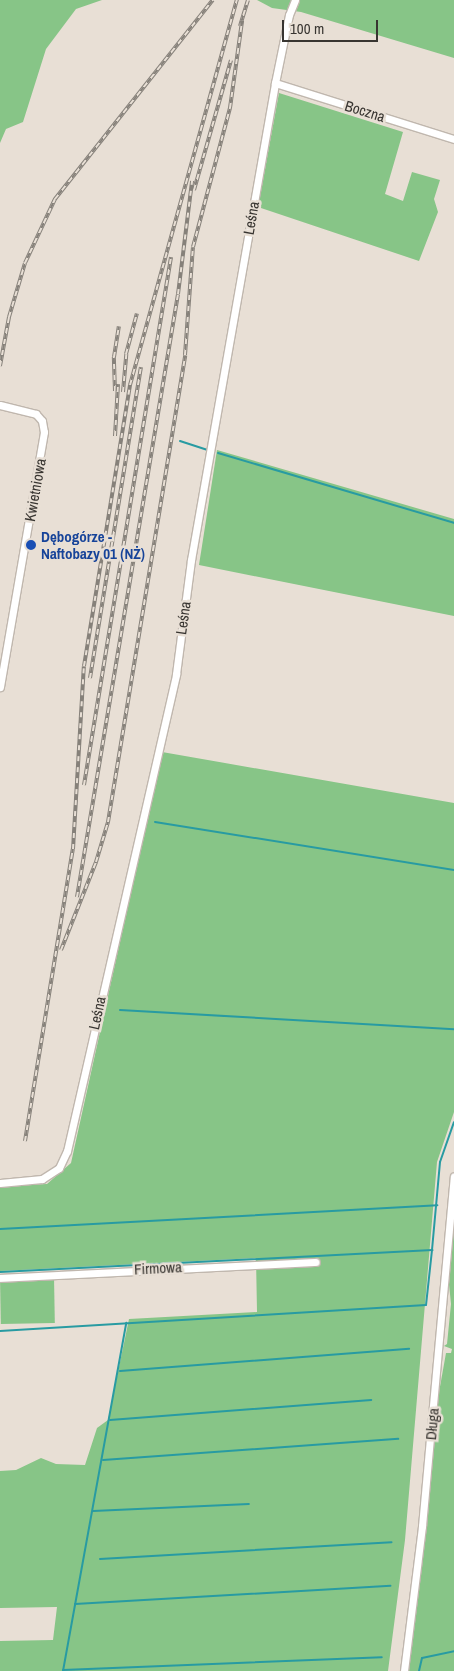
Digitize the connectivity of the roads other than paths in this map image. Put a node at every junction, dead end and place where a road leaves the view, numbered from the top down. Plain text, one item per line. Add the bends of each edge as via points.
1 (295, 0) edge
2 (275, 83) junction
3 (454, 139) edge
4 (0, 406) edge
5 (0, 688) edge
6 (454, 1176) edge
7 (0, 1183) edge
8 (316, 1262) dead end
9 (0, 1278) edge
10 (404, 1671) edge

1 - 2 street, Leśna
2 - 3 street, Boczna
2 - 7 street, Leśna via 191,560 176,674 67,1151 59,1168 42,1179
4 - 5 street, Kwietniowa via 36,414 42,421 44,440
6 - 10 street, Długa via 422,1526
8 - 9 street, Firmowa

